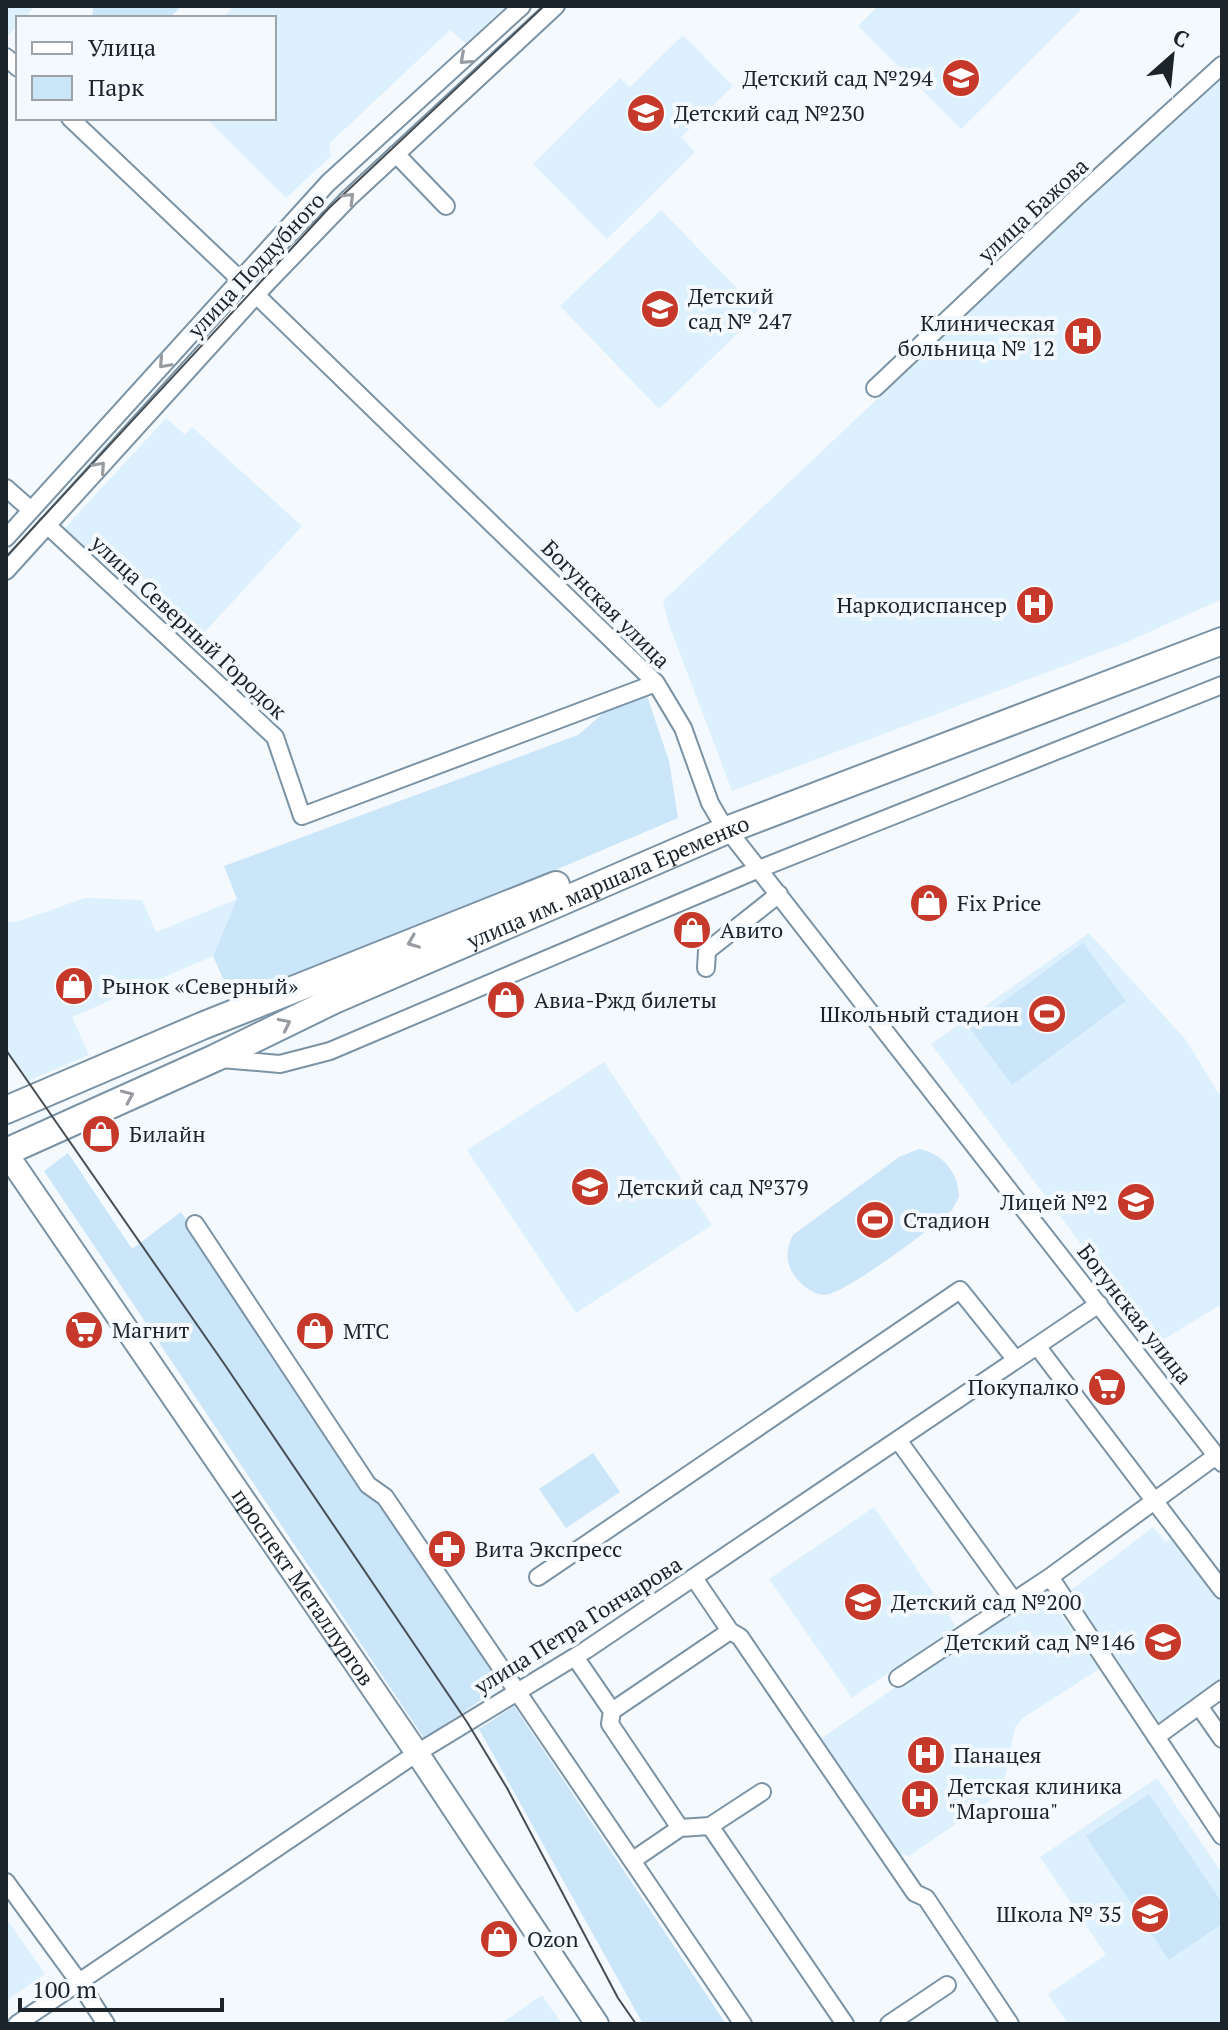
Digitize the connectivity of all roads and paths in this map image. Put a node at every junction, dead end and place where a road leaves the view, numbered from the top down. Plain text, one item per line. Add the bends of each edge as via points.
1 (522, 6) edge
2 (556, 6) edge
3 (1222, 65) edge
4 (72, 120) edge
5 (396, 154) junction
6 (446, 206) dead end
7 (240, 279) junction
8 (257, 295) junction
9 (875, 388) dead end
10 (6, 488) edge
11 (31, 510) junction
12 (47, 525) junction
13 (6, 538) edge
14 (6, 571) edge
15 (1222, 624) edge
16 (1222, 641) edge
17 (656, 683) junction
18 (1222, 685) edge
19 (724, 825) junction
20 (759, 869) junction
21 (779, 894) junction
22 (706, 968) dead end
23 (202, 1026) junction
24 (215, 1058) junction
25 (6, 1110) edge
26 (6, 1153) edge
27 (195, 1224) dead end
28 (1099, 1304) junction
29 (1037, 1346) junction
30 (1016, 1360) junction
31 (898, 1440) junction
32 (1219, 1459) edge
33 (1155, 1501) junction
34 (538, 1577) dead end
35 (1050, 1577) junction
36 (694, 1578) junction
37 (1222, 1590) edge
38 (1014, 1601) junction
39 (730, 1631) junction
40 (575, 1657) junction
41 (898, 1678) dead end
42 (1222, 1689) edge
43 (519, 1690) junction
44 (1199, 1706) junction
45 (612, 1711) junction
46 (1156, 1737) junction
47 (1222, 1739) edge
48 (417, 1753) junction
49 (762, 1792) dead end
50 (710, 1826) junction
51 (680, 1828) junction
52 (1222, 1836) edge
53 (633, 1860) junction
54 (6, 1882) edge
55 (79, 1982) junction
56 (947, 1985) dead end
57 (17, 2024) edge
58 (106, 2024) edge
59 (597, 2024) edge
60 (743, 2024) edge
61 (845, 2024) edge
62 (889, 2024) edge
63 (1010, 2024) edge

1 -> 7 street, улица Поддубного via 328,183
2 - 5 street, улица Поддубного
3 - 9 street, улица Бажова
4 - 7 street, Богунская улица
5 - 6 street
8 -> 5 street, улица Поддубного
7 - 8 street, Богунская улица
7 -> 11 street, улица Поддубного
12 -> 8 street, улица Поддубного
8 - 17 street, Богунская улица
10 - 11 street
11 - 13 street, улица Поддубного
12 - 14 street, улица Поддубного
12 - 17 street, улица Северный Городок via 275,737 302,816
15 - 19 highway, улица им. маршала Еременко
16 - 19 highway, улица им. маршала Еременко
17 - 19 street, Богунская улица via 683,728 710,803
18 - 20 street
19 - 20 street, Богунская улица
19 -> 23 highway, улица им. маршала Еременко
24 -> 19 highway, улица им. маршала Еременко
20 - 21 street, Богунская улица
20 - 24 street via 330,1051 280,1064
21 - 22 street via 707,951
21 - 28 street, Богунская улица
23 - 24 highway via 217,1045
23 - 25 highway, улица им. маршала Еременко
26 -> 24 highway, улица им. маршала Еременко
26 - 48 main road, проспект Металлургов
27 - 43 street via 368,1485 385,1497
28 - 29 street, улица Петра Гончарова
28 - 32 street, Богунская улица
29 - 30 street, улица Петра Гончарова
29 - 33 street
30 - 31 street, улица Петра Гончарова
30 - 34 street via 960,1290
31 - 36 street, улица Петра Гончарова
31 - 38 street
32 - 33 street
33 - 35 street
33 - 37 street
35 - 38 street
35 - 46 street
36 - 39 street
36 - 40 street, улица Петра Гончарова
38 - 41 street
39 - 45 street
39 - 63 street via 740,1637 915,1893 926,1898
40 - 43 street, улица Петра Гончарова
40 - 45 street
42 - 44 street
43 - 48 street, улица Петра Гончарова
43 - 53 street
44 - 46 street
44 - 47 street
45 - 51 street via 610,1724
46 - 52 street
48 - 55 street, улица Петра Гончарова
48 - 59 main road, проспект Металлургов
49 - 50 street
50 - 51 street
50 - 61 street
51 - 53 street
53 - 60 street
54 - 55 street
55 - 57 street, улица Петра Гончарова
55 - 58 street
56 - 62 street

